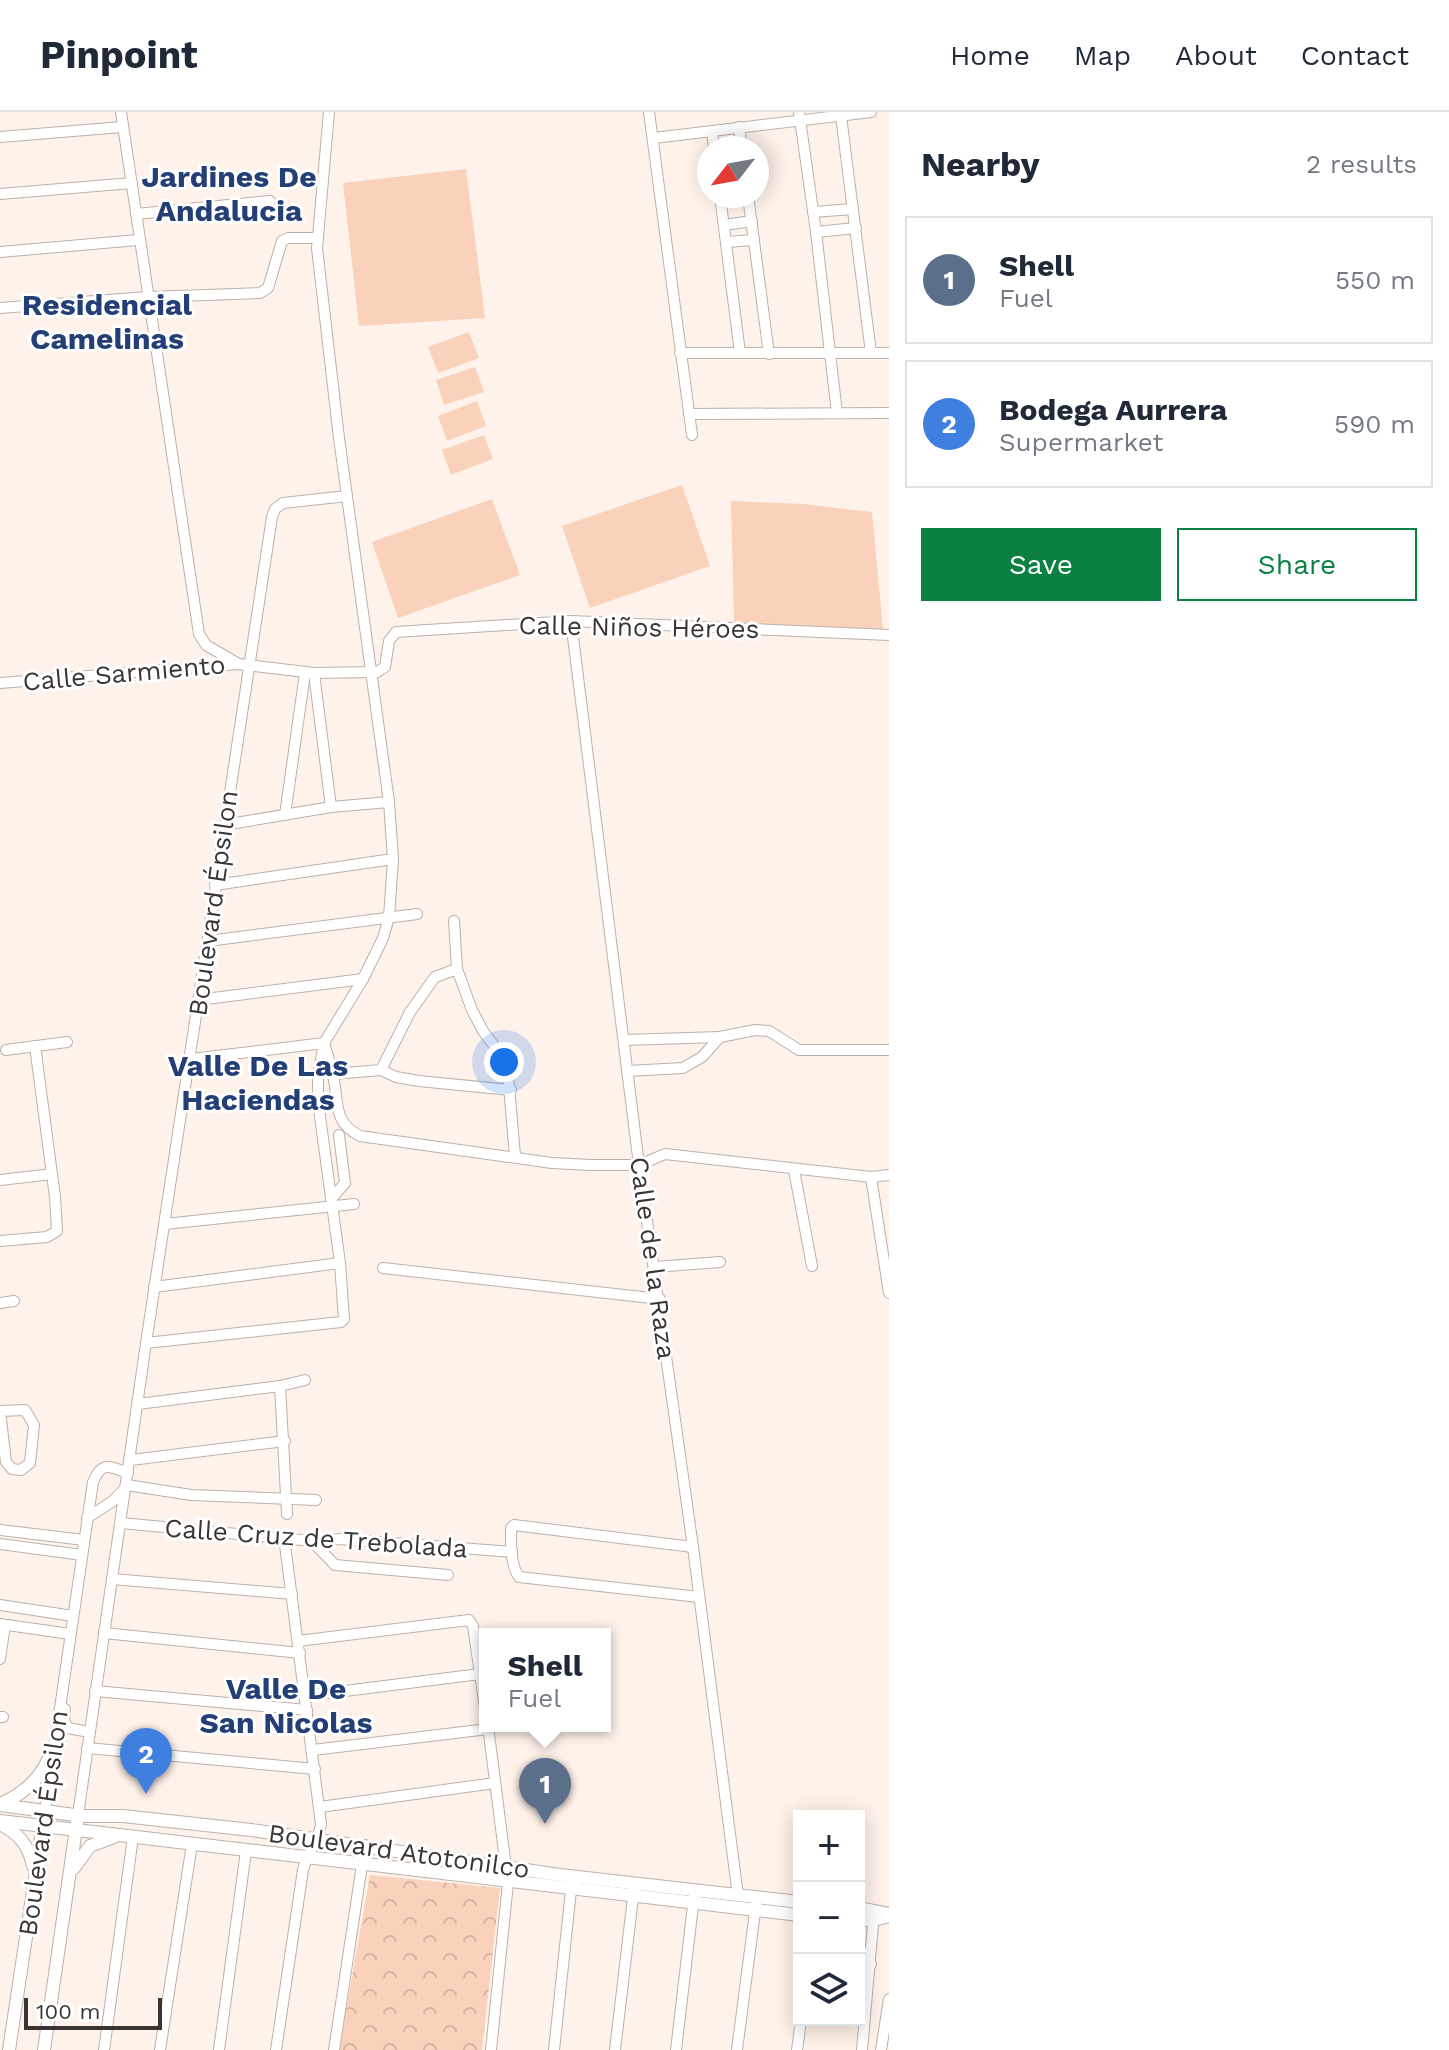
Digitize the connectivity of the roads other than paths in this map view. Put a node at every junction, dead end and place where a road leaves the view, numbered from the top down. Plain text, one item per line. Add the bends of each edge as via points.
1 (121, 112) edge
2 (329, 112) edge
3 (649, 112) edge
4 (871, 112) edge
5 (841, 116) junction
6 (799, 117) edge
7 (122, 127) junction
8 (739, 127) junction
9 (712, 131) junction
10 (713, 136) edge
11 (740, 136) edge
12 (0, 137) edge
13 (654, 138) junction
14 (132, 183) junction
15 (0, 194) edge
16 (270, 201) dead end
17 (722, 208) edge
18 (750, 208) edge
19 (853, 209) junction
20 (813, 212) junction
21 (136, 214) junction
22 (752, 221) junction
23 (724, 225) junction
24 (856, 228) junction
25 (816, 232) junction
26 (316, 238) junction
27 (138, 240) junction
28 (754, 240) junction
29 (726, 242) junction
30 (0, 252) edge
31 (148, 297) junction
32 (0, 308) edge
33 (680, 353) junction
34 (740, 353) junction
35 (871, 353) junction
36 (889, 353) edge
37 (769, 354) junction
38 (830, 354) junction
39 (837, 413) junction
40 (889, 413) edge
41 (689, 414) junction
42 (692, 435) dead end
43 (347, 496) junction
44 (571, 621) junction
45 (889, 635) edge
46 (243, 664) junction
47 (372, 672) junction
48 (310, 673) junction
49 (0, 683) edge
50 (389, 802) junction
51 (331, 807) junction
52 (285, 815) junction
53 (224, 825) junction
54 (393, 859) junction
55 (215, 885) junction
56 (417, 914) dead end
57 (389, 917) junction
58 (454, 921) dead end
59 (208, 941) junction
60 (457, 969) junction
61 (363, 979) junction
62 (198, 1000) junction
63 (720, 1037) junction
64 (624, 1040) junction
65 (67, 1042) dead end
66 (324, 1043) junction
67 (35, 1046) junction
68 (6, 1050) dead end
69 (889, 1050) edge
70 (191, 1059) junction
71 (381, 1070) junction
72 (627, 1071) junction
73 (333, 1074) junction
74 (511, 1090) junction
75 (344, 1132) junction
76 (325, 1142) junction
77 (515, 1156) junction
78 (639, 1165) junction
79 (794, 1170) junction
80 (52, 1174) junction
81 (889, 1175) edge
82 (871, 1177) junction
83 (0, 1180) edge
84 (332, 1202) junction
85 (354, 1204) dead end
86 (165, 1224) junction
87 (0, 1241) edge
88 (720, 1262) dead end
89 (340, 1263) junction
90 (812, 1266) dead end
91 (655, 1267) junction
92 (383, 1268) dead end
93 (154, 1287) junction
94 (889, 1293) edge
95 (660, 1299) junction
96 (14, 1301) dead end
97 (0, 1303) edge
98 (146, 1343) junction
99 (305, 1380) dead end
100 (280, 1386) junction
101 (138, 1404) junction
102 (0, 1411) edge
103 (1, 1426) edge
104 (285, 1441) junction
105 (131, 1460) junction
106 (128, 1473) junction
107 (127, 1485) junction
108 (286, 1499) junction
109 (316, 1500) dead end
110 (287, 1514) dead end
111 (87, 1518) junction
112 (121, 1523) junction
113 (0, 1530) edge
114 (284, 1537) junction
115 (84, 1540) junction
116 (312, 1541) junction
117 (0, 1544) edge
118 (693, 1547) junction
119 (512, 1552) junction
120 (82, 1555) junction
121 (448, 1575) dead end
122 (112, 1579) junction
123 (292, 1594) junction
124 (699, 1597) junction
125 (0, 1605) edge
126 (73, 1616) junction
127 (3, 1625) edge
128 (104, 1633) junction
129 (70, 1639) junction
130 (298, 1641) junction
131 (300, 1653) junction
132 (0, 1659) edge
133 (479, 1667) edge
134 (479, 1674) edge
135 (95, 1691) junction
136 (305, 1696) junction
137 (307, 1710) junction
138 (479, 1729) edge
139 (89, 1732) junction
140 (489, 1732) edge
141 (53, 1748) junction
142 (87, 1748) junction
143 (313, 1750) junction
144 (315, 1769) junction
145 (495, 1783) junction
146 (0, 1805) edge
147 (320, 1807) junction
148 (45, 1811) junction
149 (78, 1815) junction
150 (0, 1822) edge
151 (43, 1826) junction
152 (76, 1830) junction
153 (128, 1836) junction
154 (317, 1839) junction
155 (192, 1844) junction
156 (365, 1845) junction
157 (246, 1851) junction
158 (306, 1858) junction
159 (363, 1864) junction
160 (505, 1867) junction
161 (35, 1874) junction
162 (70, 1874) junction
163 (508, 1883) junction
164 (572, 1883) junction
165 (634, 1889) junction
166 (738, 1896) junction
167 (694, 1897) junction
168 (793, 1902) edge
169 (756, 1905) junction
170 (865, 1911) edge
171 (793, 1914) edge
172 (874, 1915) junction
173 (889, 1915) edge
174 (865, 1918) edge
175 (864, 1954) edge
176 (871, 1964) junction
177 (889, 1999) edge
178 (866, 2016) junction
179 (887, 2017) edge
180 (800, 2026) edge
181 (9, 2050) edge
182 (44, 2050) edge
183 (104, 2050) edge
184 (160, 2050) edge
185 (219, 2050) edge
186 (276, 2050) edge
187 (334, 2050) edge
188 (491, 2050) edge
189 (554, 2050) edge
190 (615, 2050) edge
191 (676, 2050) edge
192 (737, 2050) edge
193 (797, 2050) edge
194 (862, 2050) edge
195 (881, 2050) edge

1 - 7 street
2 - 26 street
3 - 13 street
4 - 5 street
5 - 6 street
5 - 19 street
6 - 8 street
6 - 20 street
7 - 12 street
7 - 14 street
8 - 9 street
8 - 11 street
9 - 10 street
9 - 13 street
13 - 33 street
14 - 15 street
14 - 21 street
16 - 21 street
17 - 23 street
18 - 22 street
19 - 20 street
19 - 24 street
20 - 25 street
21 - 27 street
22 - 23 street
22 - 28 street
23 - 29 street
24 - 25 street
24 - 35 street
25 - 38 street
26 - 31 street via 282,241 263,292
26 - 43 street
27 - 30 street
27 - 31 street
28 - 29 street
28 - 37 street
29 - 34 street
31 - 32 street
31 - 46 street via 199,634 206,645
33 - 34 street
33 - 41 street
34 - 37 street
35 - 36 street
35 - 38 street
37 - 38 street
38 - 39 street
39 - 40 street
39 - 41 street
41 - 42 street
43 - 46 street, Boulevard Épsilon via 283,503 275,509
43 - 47 street
44 - 45 street, Calle Niños Héroes
44 - 47 street, Calle Niños Héroes via 396,632 385,667
44 - 64 street, Calle de la Raza
46 - 48 street
46 - 49 street, Calle Sarmiento
46 - 53 street, Boulevard Épsilon
47 - 48 street
47 - 50 street
48 - 51 street
48 - 52 street
50 - 51 street
50 - 54 street
51 - 52 street
52 - 53 street
53 - 55 street, Boulevard Épsilon
54 - 55 street
54 - 57 street
55 - 59 street, Boulevard Épsilon
56 - 57 street
57 - 59 street
57 - 61 street
58 - 60 street
59 - 62 street, Boulevard Épsilon
60 - 71 street via 435,977 410,1012
60 - 74 street via 477,1021 507,1063
61 - 62 street
61 - 66 street
62 - 70 street, Boulevard Épsilon
63 - 64 street
63 - 69 street via 769,1031 799,1050
63 - 72 street via 690,1065
64 - 72 street, Calle de la Raza
65 - 67 street
66 - 70 street
66 - 73 street
66 - 76 street via 318,1102
67 - 68 street
67 - 80 street
70 - 86 street, Boulevard Épsilon
71 - 73 street
71 - 74 street via 419,1081
72 - 78 street, Calle de la Raza
73 - 75 street
74 - 77 street
75 - 76 street
75 - 77 street
75 - 84 street via 345,1183
76 - 84 street
77 - 78 street via 552,1163
78 - 79 street via 665,1154
78 - 91 street, Calle de la Raza
79 - 82 street
79 - 90 street
80 - 83 street
80 - 87 street via 55,1234
81 - 82 street
82 - 94 street
84 - 85 street
84 - 86 street
84 - 89 street
86 - 93 street, Boulevard Épsilon
88 - 91 street
89 - 93 street
89 - 98 street via 341,1322
91 - 95 street, Calle de la Raza
92 - 95 street
93 - 98 street, Boulevard Épsilon
95 - 118 street, Calle de la Raza
96 - 97 street
98 - 101 street, Boulevard Épsilon
99 - 100 street
100 - 101 street
100 - 104 street
101 - 105 street, Boulevard Épsilon
102 - 103 street
102 - 103 street via 25,1410 33,1421 30,1463 21,1470 6,1462
104 - 105 street
104 - 108 street
105 - 106 street, Boulevard Épsilon
106 - 107 street, Boulevard Épsilon
106 - 111 street, Boulevard Épsilon via 99,1470
107 - 108 street
107 - 111 street
107 - 112 street, Boulevard Épsilon
108 - 109 street
108 - 110 street
111 - 115 street, Boulevard Épsilon
112 - 114 street, Calle Cruz de Trebolada
112 - 122 street, Boulevard Épsilon
113 - 115 street
114 - 116 street, Calle Cruz de Trebolada
114 - 123 street
115 - 120 street, Boulevard Épsilon
116 - 119 street, Calle Cruz de Trebolada
116 - 121 street via 335,1565
117 - 120 street
118 - 119 street via 514,1525
118 - 124 street, Calle de la Raza
119 - 124 street via 519,1577
120 - 126 street, Boulevard Épsilon
122 - 123 street
122 - 128 street, Boulevard Épsilon
123 - 130 street
124 - 166 street, Calle de la Raza
125 - 126 street
126 - 129 street, Boulevard Épsilon
127 - 129 street
127 - 132 street
128 - 131 street
128 - 135 street, Boulevard Épsilon
129 - 139 street, Boulevard Épsilon via 64,1721 72,1730
129 - 141 street, Boulevard Épsilon
130 - 131 street
130 - 133 street via 465,1619 473,1626
131 - 136 street
134 - 136 street
135 - 137 street
135 - 139 street, Boulevard Épsilon
136 - 137 street
137 - 143 street
138 - 143 street
139 - 142 street, Boulevard Épsilon
140 - 145 street
141 - 146 street via 35,1782
141 - 148 street, Boulevard Épsilon
142 - 144 street
142 - 149 street, Boulevard Épsilon
143 - 144 street
144 - 147 street
145 - 147 street
145 - 160 street
146 - 148 street, Boulevard Atotonilco
147 - 154 street
148 - 149 street, Boulevard Atotonilco
148 - 151 street, Boulevard Épsilon
149 - 152 street, Boulevard Épsilon
149 - 154 street, Boulevard Atotonilco
150 - 151 street, Boulevard Atotonilco
150 - 161 street via 24,1842
151 - 152 street, Boulevard Atotonilco
151 - 161 street, Boulevard Épsilon
152 - 153 street, Boulevard Atotonilco
152 - 162 street, Boulevard Épsilon
153 - 155 street, Boulevard Atotonilco
153 - 162 street via 90,1846
153 - 183 street
154 - 156 street, Boulevard Atotonilco
154 - 158 street
155 - 157 street, Boulevard Atotonilco
155 - 184 street
156 - 159 street
156 - 160 street, Boulevard Atotonilco
157 - 158 street, Boulevard Atotonilco
157 - 185 street
158 - 159 street, Boulevard Atotonilco
158 - 186 street
159 - 163 street, Boulevard Atotonilco
159 - 187 street
160 - 163 street
160 - 164 street, Boulevard Atotonilco
161 - 181 street, Boulevard Épsilon
162 - 182 street, Boulevard Épsilon
163 - 164 street, Boulevard Atotonilco
163 - 188 street
164 - 165 street, Boulevard Atotonilco
164 - 189 street
165 - 167 street, Boulevard Atotonilco
165 - 190 street
166 - 167 street, Boulevard Atotonilco
166 - 169 street, Boulevard Atotonilco
167 - 169 street, Boulevard Atotonilco
167 - 191 street
168 - 169 street, Boulevard Atotonilco
169 - 171 street, Boulevard Atotonilco
169 - 192 street
170 - 172 street
172 - 173 street
172 - 174 street
172 - 176 street
175 - 176 street
176 - 178 street
177 - 179 street
178 - 179 street
178 - 194 street
179 - 195 street
180 - 193 street

